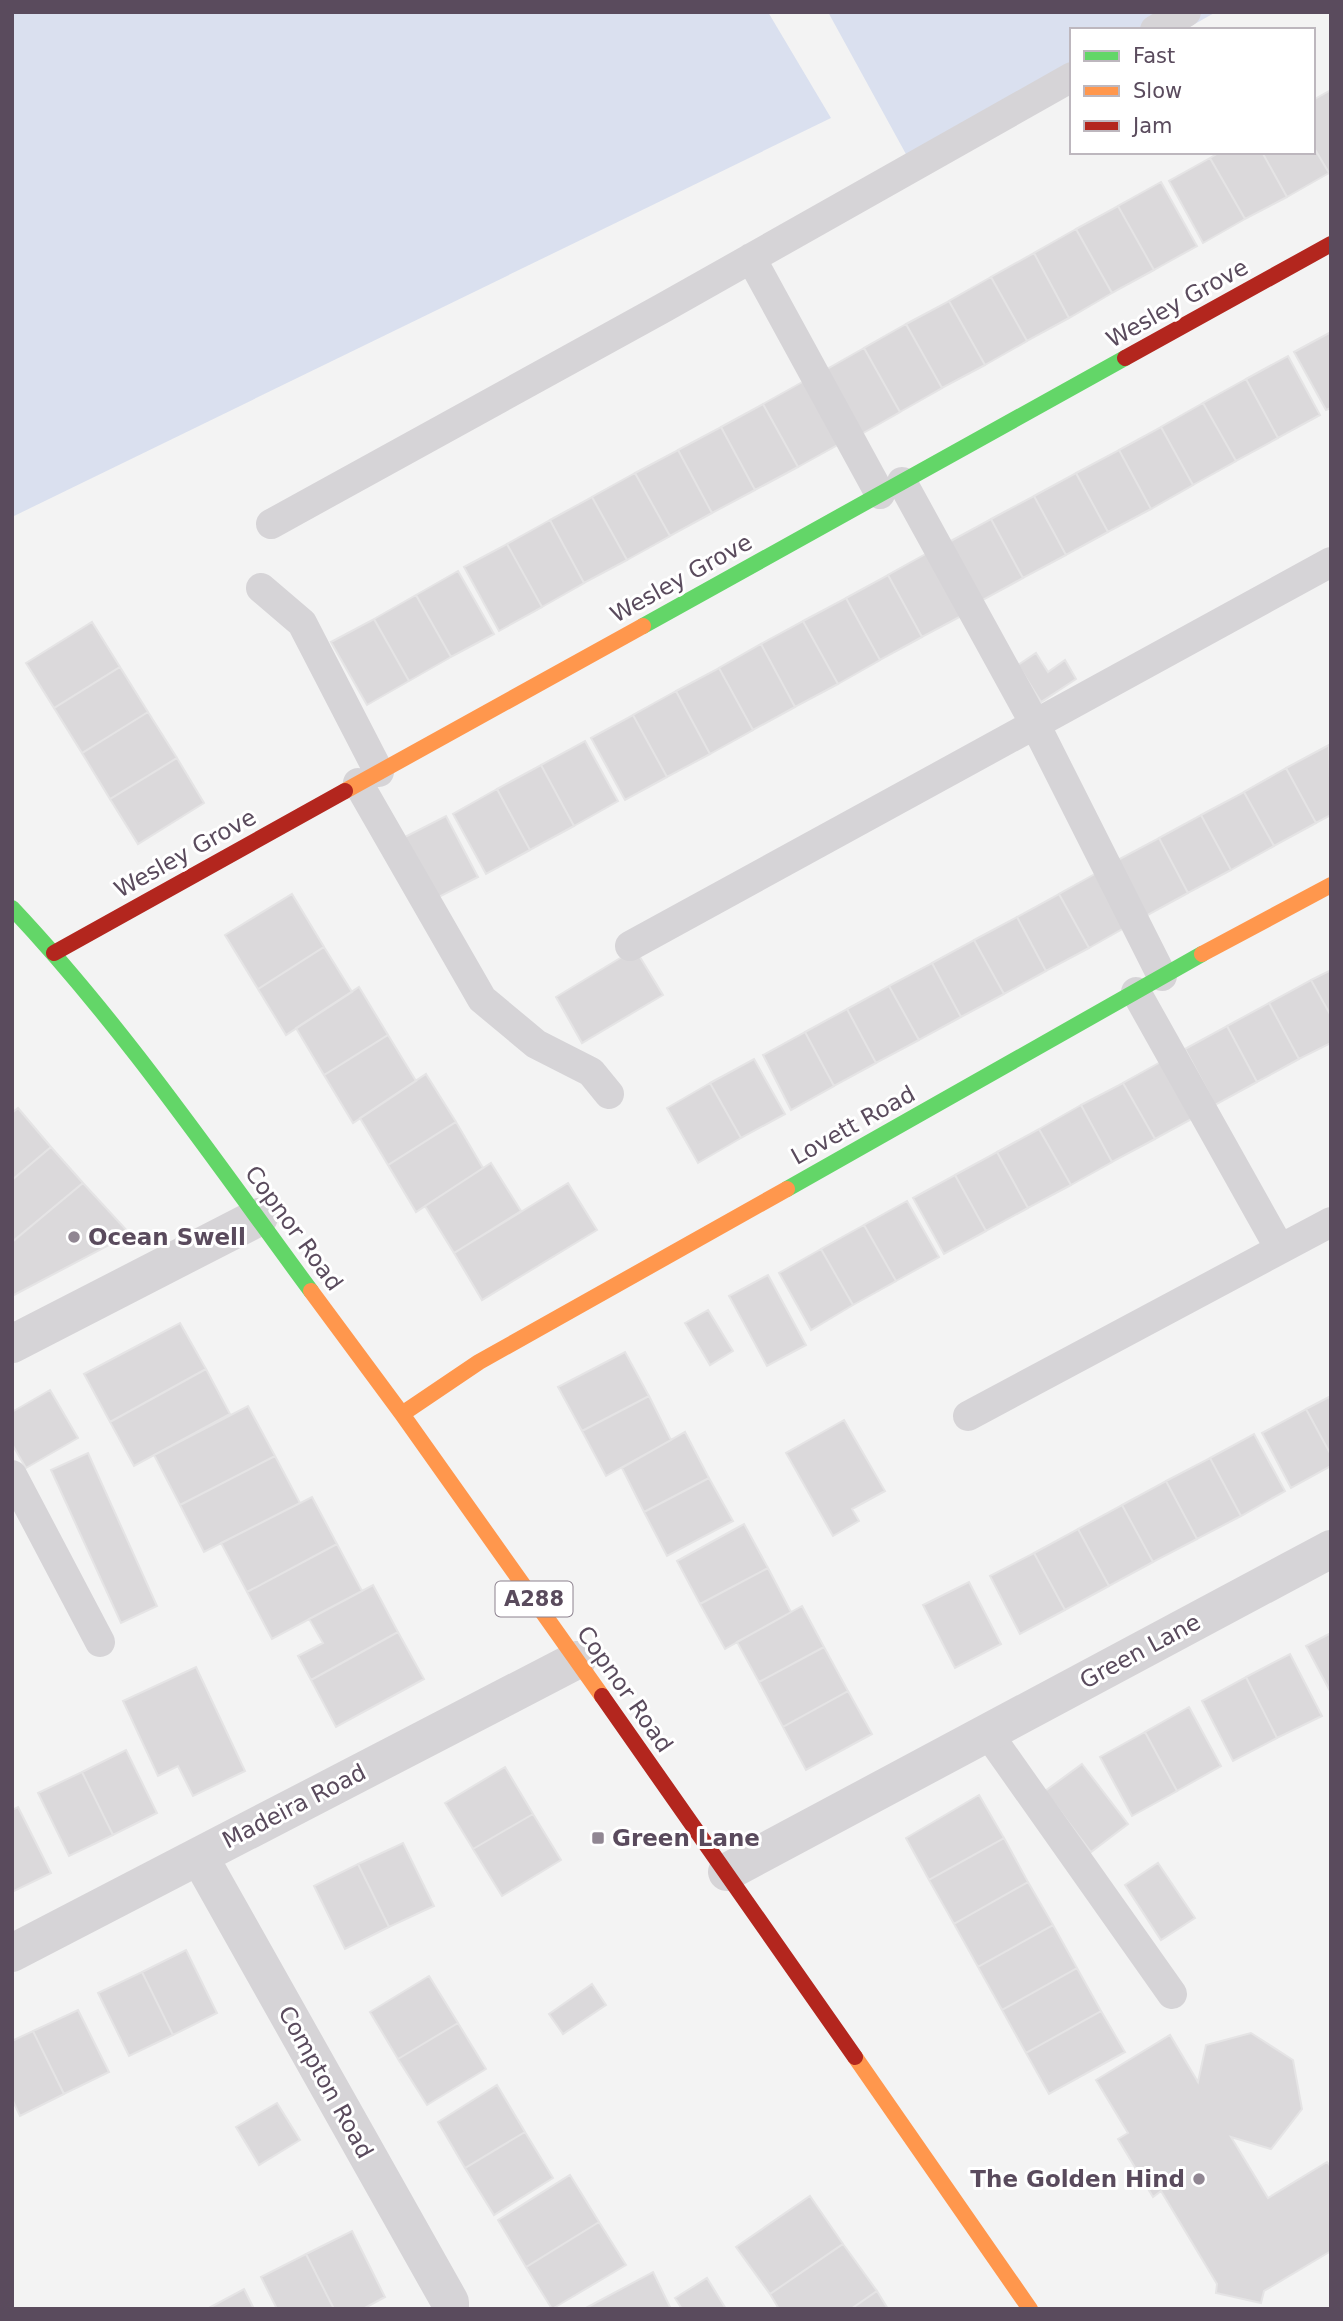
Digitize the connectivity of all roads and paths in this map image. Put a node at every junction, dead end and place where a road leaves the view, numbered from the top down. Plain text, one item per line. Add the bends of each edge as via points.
1 (1186, 12) edge
2 (1159, 28) edge
3 (1070, 78) edge
4 (1331, 244) edge
5 (751, 258) junction
6 (891, 488) junction
7 (271, 524) dead end
8 (1331, 562) edge
9 (261, 588) dead end
10 (1035, 724) junction
11 (369, 777) junction
12 (1331, 885) edge
13 (12, 908) edge
14 (629, 946) dead end
15 (54, 953) junction
16 (1162, 975) junction
17 (1136, 992) junction
18 (609, 1094) dead end
19 (259, 1217) junction
20 (1331, 1222) edge
21 (1280, 1249) junction
22 (12, 1344) edge
23 (402, 1414) junction
24 (968, 1416) dead end
25 (12, 1475) edge
26 (1331, 1549) edge
27 (100, 1642) dead end
28 (577, 1660) junction
29 (987, 1731) junction
30 (199, 1856) junction
31 (727, 1872) junction
32 (12, 1953) edge
33 (1172, 1994) dead end
34 (450, 2309) edge
35 (1030, 2309) edge

1 - 2 lane
3 - 5 lane
4 - 6 street, Wesley Grove
5 - 6 lane
5 - 7 lane
6 - 10 lane
6 - 11 street, Wesley Grove
8 - 10 lane
9 - 11 lane via 302,623
10 - 14 lane
10 - 16 lane
11 - 15 street, Wesley Grove
11 - 18 lane via 482,999 536,1044 591,1072
12 - 16 street, Lovett Road
13 - 15 street, Copnor Road / A288
15 - 19 street, Copnor Road / A288
16 - 17 street, Lovett Road
17 - 21 lane
17 - 23 street, Lovett Road via 479,1362
19 - 22 street
19 - 23 street, Copnor Road / A288
20 - 21 lane
21 - 24 lane
23 - 28 street, Copnor Road / A288
25 - 27 lane
26 - 29 street, Green Lane
28 - 30 street, Madeira Road
28 - 31 street, Copnor Road / A288
29 - 31 street, Green Lane
29 - 33 lane
30 - 32 street, Madeira Road
30 - 34 street, Compton Road
31 - 35 street, Copnor Road / A288

